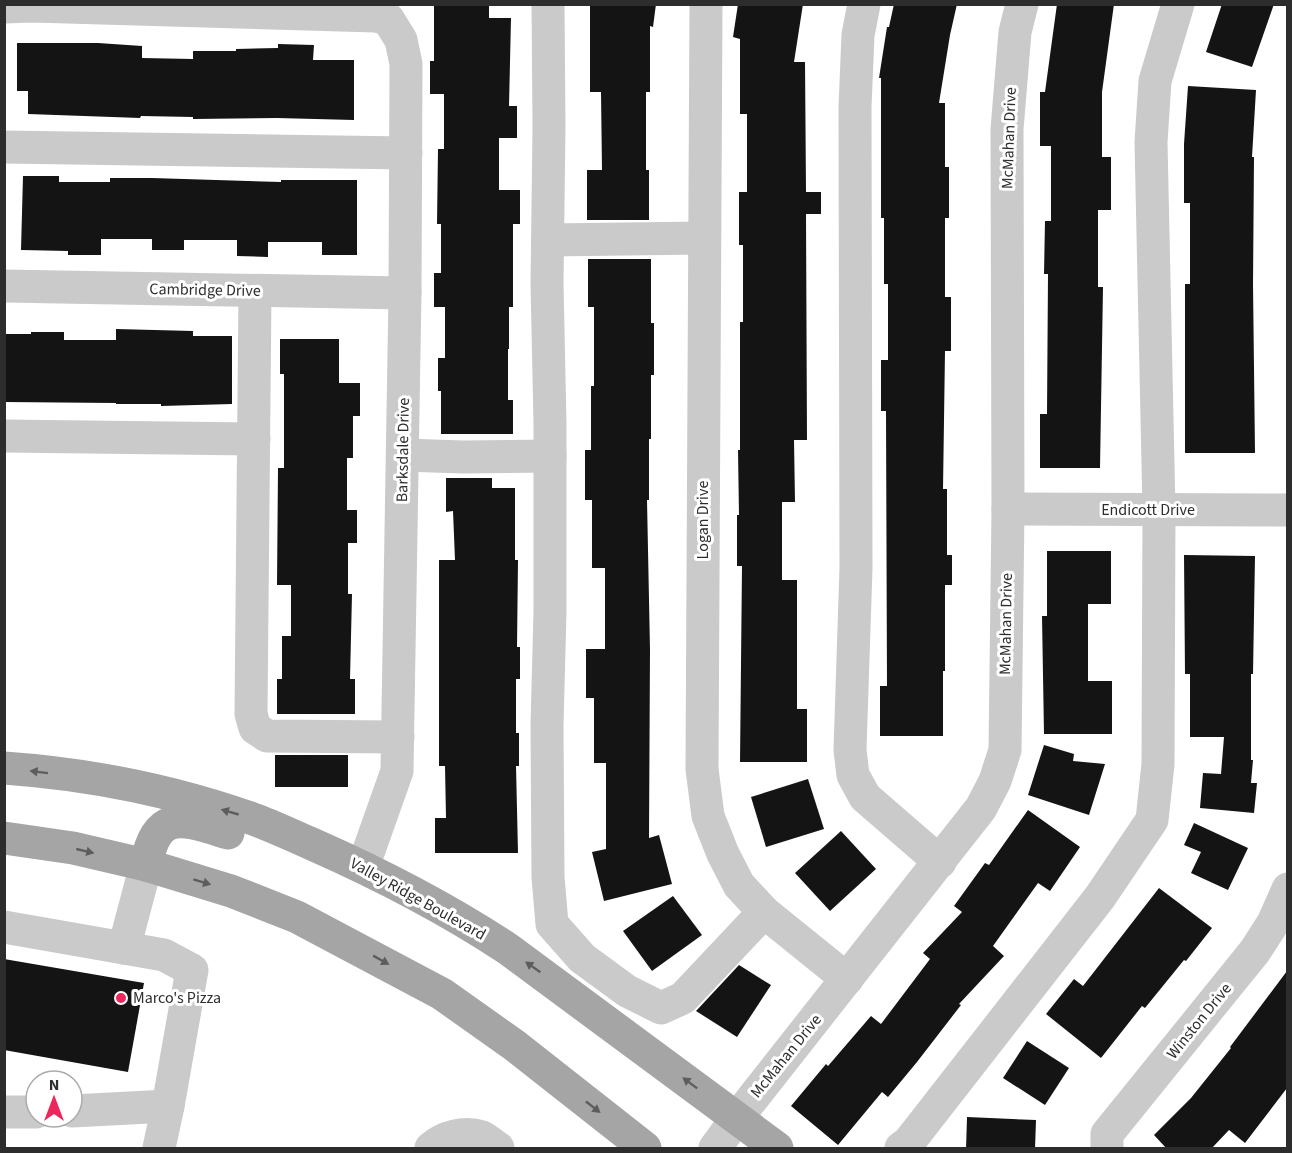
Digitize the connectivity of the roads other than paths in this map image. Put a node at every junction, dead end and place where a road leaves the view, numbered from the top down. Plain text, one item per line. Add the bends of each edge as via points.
1 (548, 4) edge
2 (706, 4) edge
3 (864, 4) edge
4 (1022, 4) edge
5 (1178, 4) edge
6 (4, 7) edge
7 (4, 147) edge
8 (406, 153) junction
9 (704, 238) junction
10 (548, 240) junction
11 (4, 286) edge
12 (255, 291) junction
13 (405, 293) junction
14 (4, 436) edge
15 (254, 439) junction
16 (403, 454) junction
17 (550, 456) junction
18 (1008, 509) junction
19 (1159, 510) junction
20 (1287, 510) edge
21 (398, 737) junction
22 (4, 768) edge
23 (4, 838) edge
24 (311, 844) junction
25 (940, 862) junction
26 (146, 866) junction
27 (363, 867) junction
28 (1287, 890) edge
29 (764, 912) junction
30 (4, 927) edge
31 (124, 948) junction
32 (848, 979) junction
33 (168, 1106) junction
34 (84, 1110) edge
35 (4, 1112) edge
36 (24, 1112) edge
37 (736, 1118) junction
38 (159, 1149) edge
39 (430, 1149) edge
40 (498, 1149) edge
41 (645, 1149) edge
42 (715, 1149) edge
43 (777, 1149) edge
44 (901, 1149) edge
45 (1107, 1149) edge

1 - 10 street
2 - 9 street, Logan Drive
3 - 25 street via 858,35 855,107 856,568 850,750 853,775 865,797
4 - 18 street, McMahan Drive via 1015,32 1007,129
5 - 19 street via 1155,81 1151,142
6 - 8 street, Barksdale Drive via 388,19 401,40 406,64
7 - 8 street
8 - 13 street, Barksdale Drive
9 - 10 street
9 - 29 street, Logan Drive via 702,769 708,816 723,854 739,885
10 - 17 street
11 - 12 street, Cambridge Drive
12 - 13 street, Cambridge Drive
12 - 15 street
13 - 16 street, Barksdale Drive
14 - 15 street
15 - 21 street via 251,714 255,728 267,736
16 - 17 street
16 - 21 street, Barksdale Drive
17 - 29 street via 548,877 552,924 582,957 627,991 661,1008 683,998
18 - 19 street, Endicott Drive
18 - 25 street, McMahan Drive via 1005,750 981,808
19 - 20 street, Endicott Drive
19 - 44 street via 1158,764 1152,820 1100,897
21 - 27 street, Barksdale Drive via 397,771
24 -> 22 main road, Valley Ridge Boulevard via 254,819 153,789
23 -> 26 main road via 73,848
24 - 26 main road via 271,846 180,822 168,824 156,833
24 - 27 main road, Valley Ridge Boulevard
25 - 32 street, McMahan Drive
26 - 31 street
26 -> 41 main road via 231,891 297,917 442,994 514,1045
37 -> 27 main road, Valley Ridge Boulevard via 508,949
28 - 45 street, Winston Drive via 1255,951 1107,1134
29 - 32 street, Logan Drive
30 - 31 street
31 - 33 street via 164,955 192,970
32 - 37 street, McMahan Drive
33 - 34 street
33 - 38 street
35 - 36 street
37 - 42 street, McMahan Drive
37 - 43 main road, Valley Ridge Boulevard
39 - 40 street via 460,1135 483,1137

